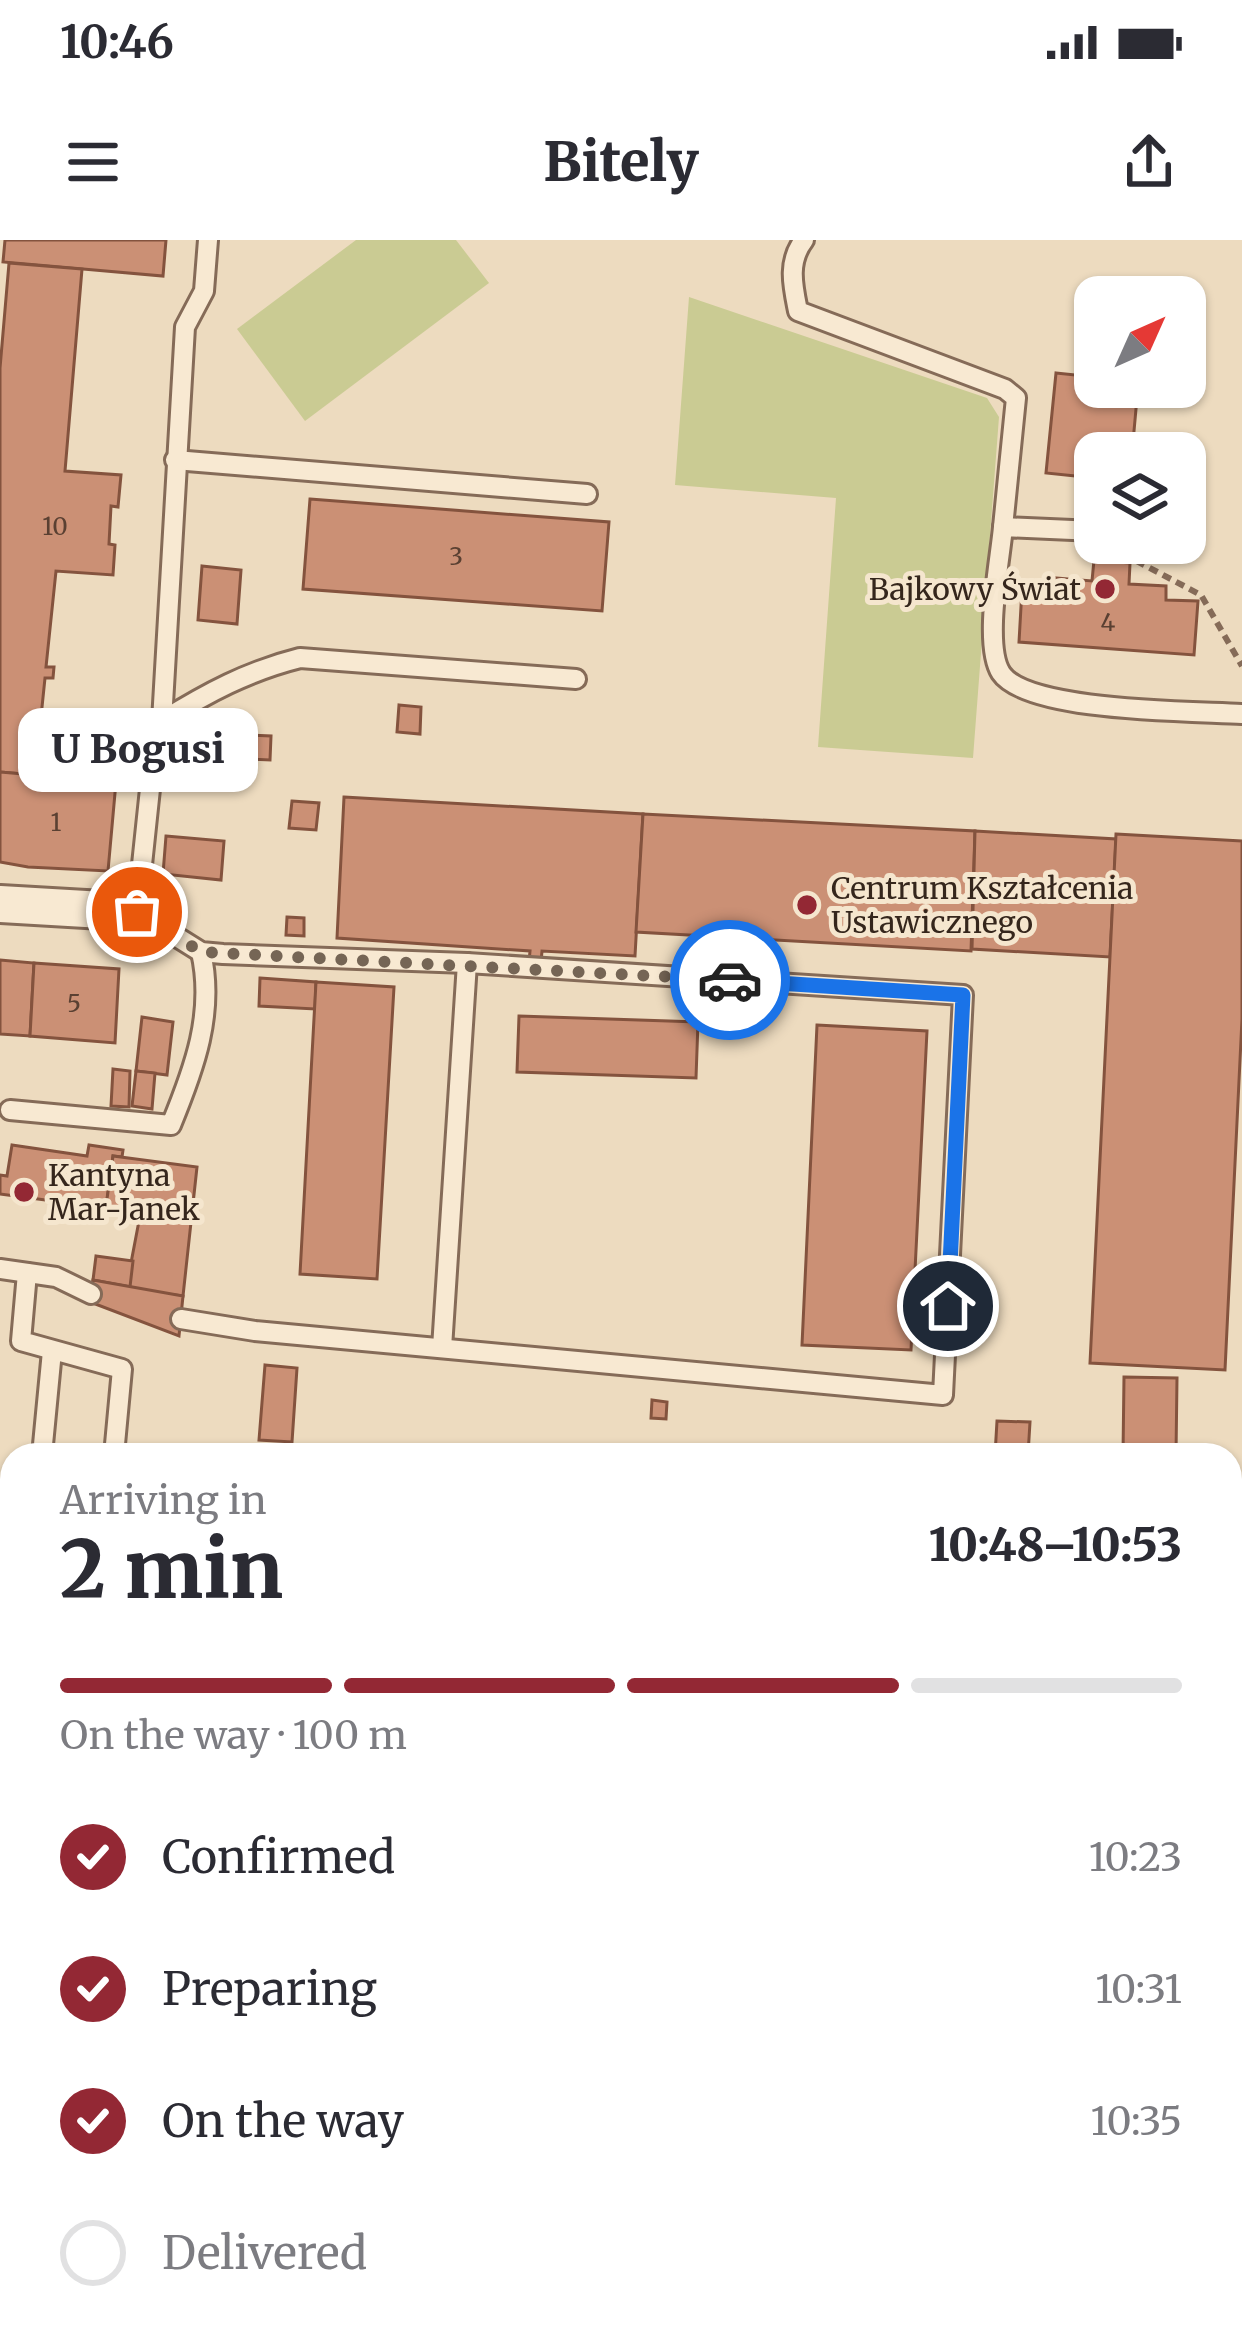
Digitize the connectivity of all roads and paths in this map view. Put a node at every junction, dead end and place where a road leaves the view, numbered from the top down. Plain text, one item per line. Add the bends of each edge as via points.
1 (208, 240) edge
2 (804, 240) edge
3 (176, 460) junction
4 (587, 494) dead end
5 (1003, 527) junction
6 (1074, 530) edge
7 (1142, 564) edge
8 (1242, 667) edge
9 (576, 679) dead end
10 (1242, 714) edge
11 (162, 721) junction
12 (0, 904) edge
13 (137, 912) junction
14 (201, 952) junction
15 (466, 963) junction
16 (10, 1110) dead end
17 (0, 1269) edge
18 (27, 1273) junction
19 (91, 1294) dead end
20 (181, 1318) dead end
21 (442, 1348) junction
22 (52, 1351) junction
23 (43, 1443) edge
24 (115, 1443) edge

1 - 3 lane via 204,291 185,326
2 - 5 lane via 792,277 799,311 1016,398
3 - 4 lane
3 - 11 lane
5 - 6 lane
5 - 10 lane via 993,640 1000,672 1024,693
7 - 8 path via 1201,595
9 - 11 lane via 300,658 223,684
11 - 13 lane
12 - 13 street
13 - 14 lane
14 - 15 lane
14 - 16 lane via 207,976 200,1056 171,1125
15 - 21 lane
15 - 21 lane via 963,995 944,1394
17 - 18 lane
18 - 19 lane
18 - 22 lane via 21,1341
20 - 21 lane
22 - 23 lane
22 - 24 lane via 122,1369

